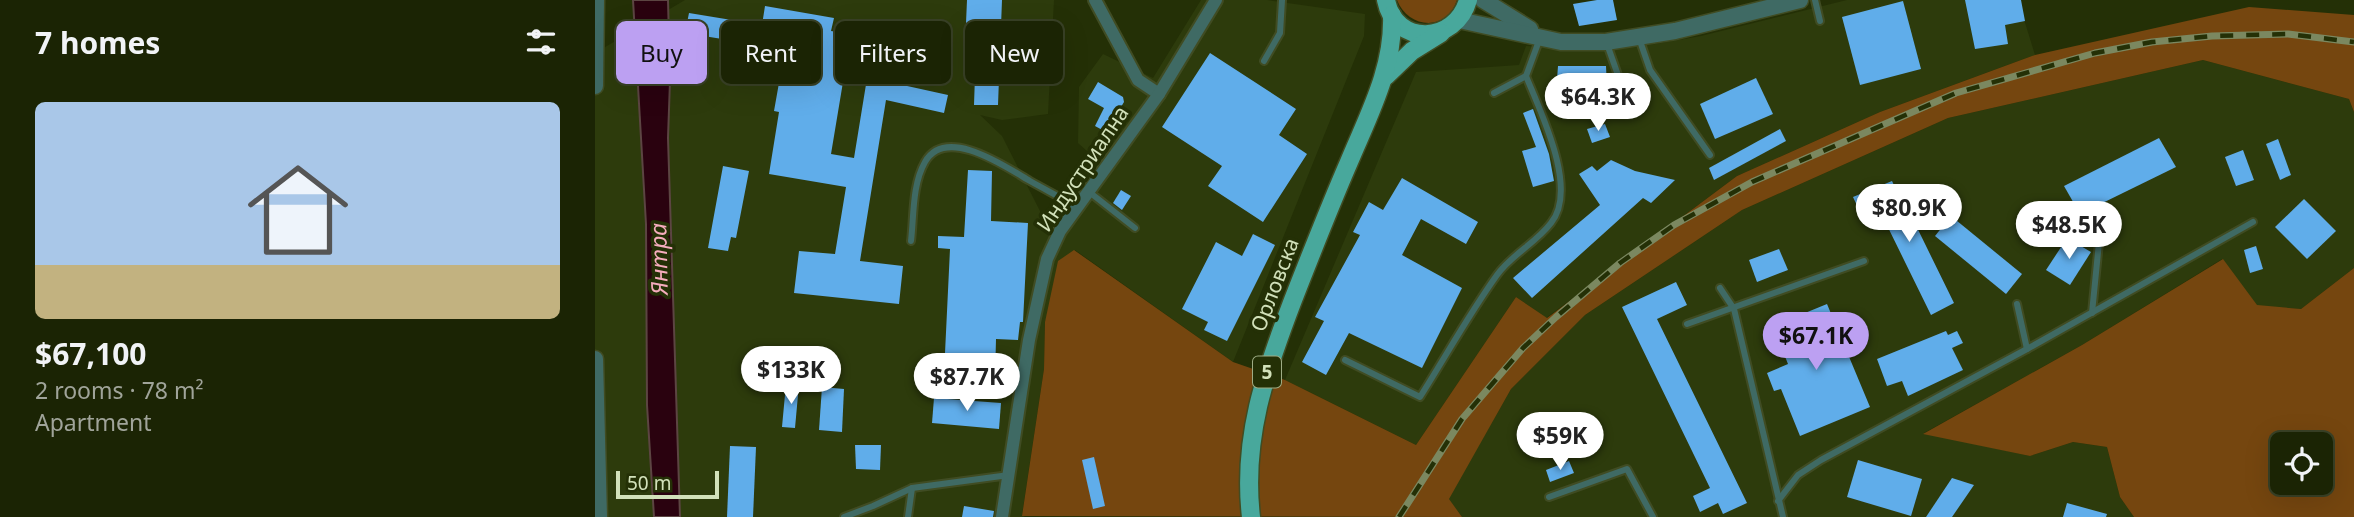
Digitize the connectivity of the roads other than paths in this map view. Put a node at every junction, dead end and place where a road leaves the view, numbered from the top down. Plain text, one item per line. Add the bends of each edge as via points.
1 (596, 0) edge
2 (1095, 0) edge
3 (1216, 0) edge
4 (1282, 0) edge
5 (1468, 0) edge
6 (1483, 0) edge
7 (1800, 0) edge
8 (1815, 0) edge
9 (1386, 5) edge
10 (1820, 21) dead end
11 (1454, 24) junction
12 (1541, 36) junction
13 (1639, 38) junction
14 (1607, 42) junction
15 (1264, 61) dead end
16 (1526, 76) junction
17 (1384, 78) junction
18 (1619, 78) dead end
19 (595, 84) edge
20 (1494, 93) dead end
21 (1159, 94) junction
22 (1710, 155) dead end
23 (1088, 191) junction
24 (1077, 207) junction
25 (2102, 212) dead end
26 (2253, 222) dead end
27 (1135, 228) dead end
28 (911, 241) dead end
29 (1864, 261) dead end
30 (1720, 288) dead end
31 (2017, 304) dead end
32 (1734, 309) junction
33 (2092, 313) junction
34 (1687, 324) dead end
35 (2027, 349) junction
36 (595, 359) edge
37 (1345, 360) dead end
38 (1009, 475) junction
39 (912, 488) junction
40 (1549, 497) dead end
41 (1778, 501) junction
42 (599, 517) edge
43 (844, 517) edge
44 (908, 517) edge
45 (1002, 517) edge
46 (1251, 517) edge
47 (1653, 517) edge
48 (1783, 517) edge

1 - 19 street
2 - 21 street, Индустриална via 1138,80
3 - 21 street, Индустриална
4 - 15 lane via 1280,33
5 - 11 main road
6 - 12 street
7 - 13 street
8 - 10 lane
9 - 11 main road, 5 via 1400,25 1412,32 1437,33
9 - 17 main road, Орловска / 5 via 1392,45
11 - 12 street
11 - 17 main road, Орловска / 5 via 1412,51
12 - 14 street
12 - 16 lane
13 - 14 street
13 - 22 lane via 1650,70
14 - 18 lane
16 - 20 lane
16 - 37 lane via 1557,154 1559,207 1553,221 1499,272 1420,397
17 - 46 main road, Орловска / 5 via 1318,234 1260,394 1250,455
21 - 23 street, Индустриална
23 - 24 street, Индустриална
23 - 27 lane
24 - 28 lane via 985,154 963,148 940,149 926,159 917,180
24 - 38 street, Индустриална via 1047,259 1029,340
25 - 33 lane
26 - 33 lane
29 - 32 lane
30 - 32 lane
31 - 35 lane
32 - 34 lane
32 - 41 lane
33 - 35 lane
35 - 41 lane via 1821,460 1798,475
36 - 42 street
38 - 39 lane
38 - 45 street, Индустриална
39 - 43 lane
39 - 44 lane
40 - 47 lane via 1627,468
41 - 48 lane

